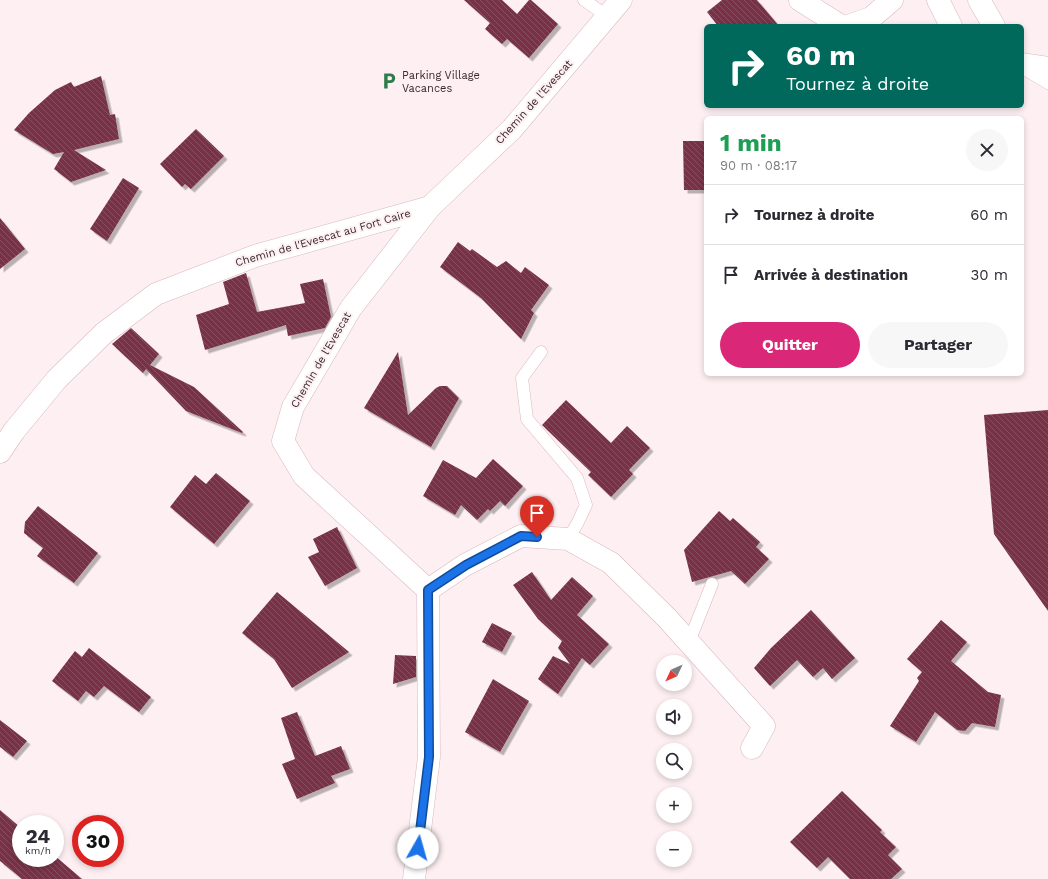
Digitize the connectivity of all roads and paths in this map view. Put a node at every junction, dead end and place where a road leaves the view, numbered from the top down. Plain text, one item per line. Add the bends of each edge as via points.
1 (584, 0) edge
2 (622, 0) edge
3 (800, 0) edge
4 (892, 0) edge
5 (938, 0) edge
6 (979, 0) edge
7 (608, 16) junction
8 (838, 24) edge
9 (854, 24) edge
10 (950, 24) edge
11 (993, 24) edge
12 (1024, 64) edge
13 (1024, 68) edge
14 (1048, 68) edge
15 (1048, 83) edge
16 (430, 206) junction
17 (541, 352) dead end
18 (0, 452) edge
19 (568, 539) junction
20 (712, 584) dead end
21 (428, 590) junction
22 (689, 642) junction
23 (752, 748) dead end
24 (414, 879) edge

1 - 7 lane
2 - 7 street, Chemin de l'Evescat
3 - 8 street
4 - 9 street via 871,18
5 - 10 street
6 - 11 street
7 - 16 street, Chemin de l'Evescat via 512,129
12 - 14 street
13 - 15 lane
16 - 18 street, Chemin de l'Evescat au Fort Caire via 255,256 156,294 104,333 57,379
16 - 21 street, Chemin de l'Evescat via 351,308 293,407 283,441 304,476
17 - 19 lane via 522,378 527,419 577,478 586,505
19 - 21 street via 521,536 466,565
19 - 22 street via 611,563
20 - 22 lane
21 - 24 street via 429,757
22 - 23 street via 764,726

